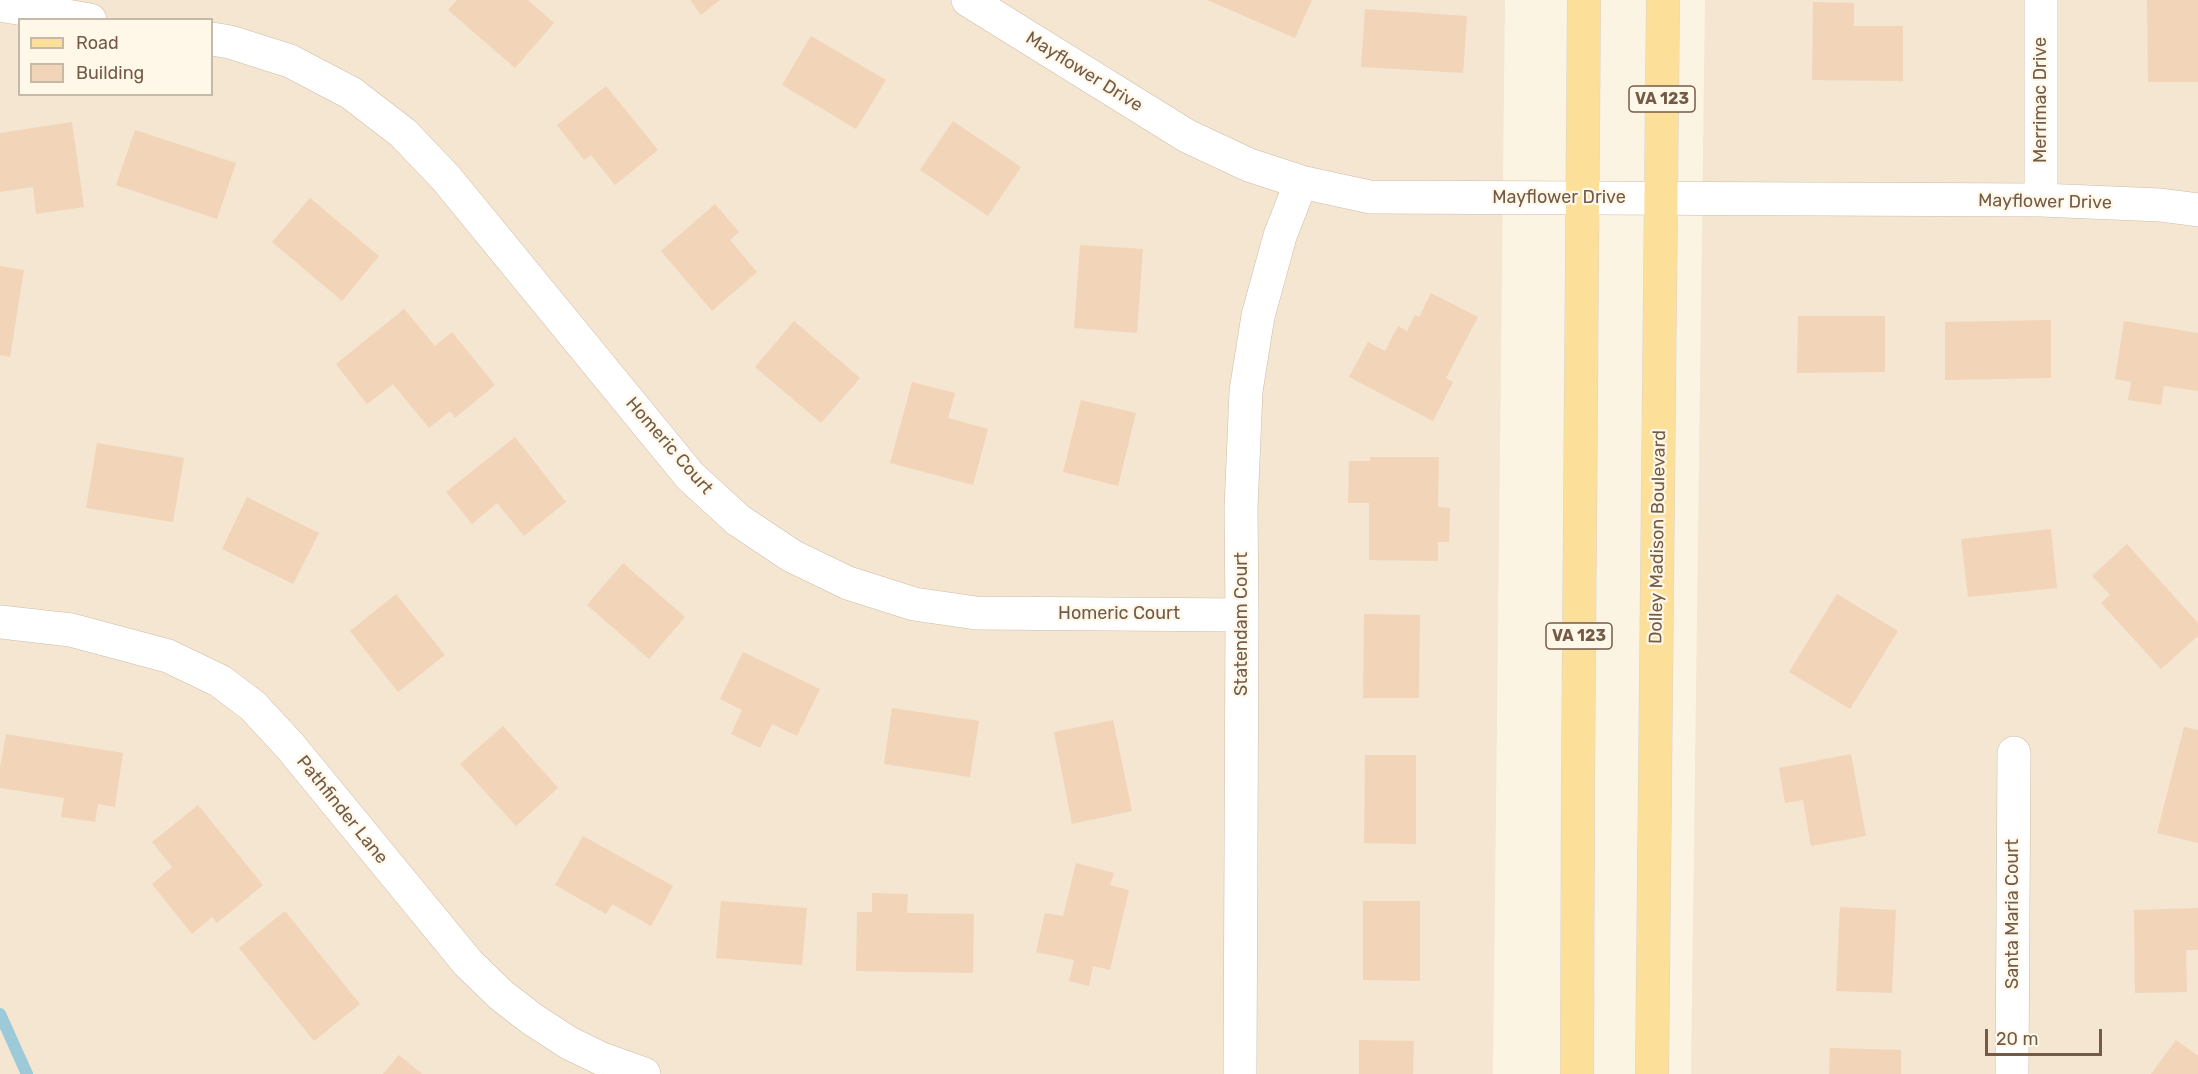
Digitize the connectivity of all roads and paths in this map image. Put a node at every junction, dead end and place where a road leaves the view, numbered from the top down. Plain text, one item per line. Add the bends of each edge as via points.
1 (968, 0) edge
2 (1584, 0) edge
3 (1663, 0) edge
4 (2041, 0) edge
5 (0, 5) edge
6 (78, 18) edge
7 (213, 39) edge
8 (1301, 182) junction
9 (1582, 197) junction
10 (1662, 198) junction
11 (2041, 200) junction
12 (2198, 210) edge
13 (1242, 615) junction
14 (0, 622) edge
15 (2014, 753) dead end
16 (644, 1074) edge
17 (1240, 1074) edge
18 (1577, 1074) edge
19 (1652, 1074) edge
20 (2012, 1074) edge

1 - 8 street, Mayflower Drive via 1187,136 1249,165
2 - 9 main road, VA 123
3 - 10 main road, Dolley Madison Boulevard / VA 123
4 - 11 street, Merrimac Drive
5 - 6 street
7 - 13 street, Homeric Court via 290,61 351,93 403,133 446,178 690,476 738,519 792,556 848,583 914,604 976,613
8 - 9 street, Mayflower Drive via 1370,197
8 - 13 street, Statendam Court via 1280,236 1258,316 1246,391
9 - 10 street, Mayflower Drive
9 - 18 main road, VA 123
10 - 11 street, Mayflower Drive
10 - 19 main road, Dolley Madison Boulevard / VA 123
11 - 12 street, Mayflower Drive
13 - 17 street, Statendam Court
14 - 16 street, Pathfinder Lane via 71,630 168,656 220,681 253,706 290,746 468,963 501,995 569,1043
15 - 20 street, Santa Maria Court

